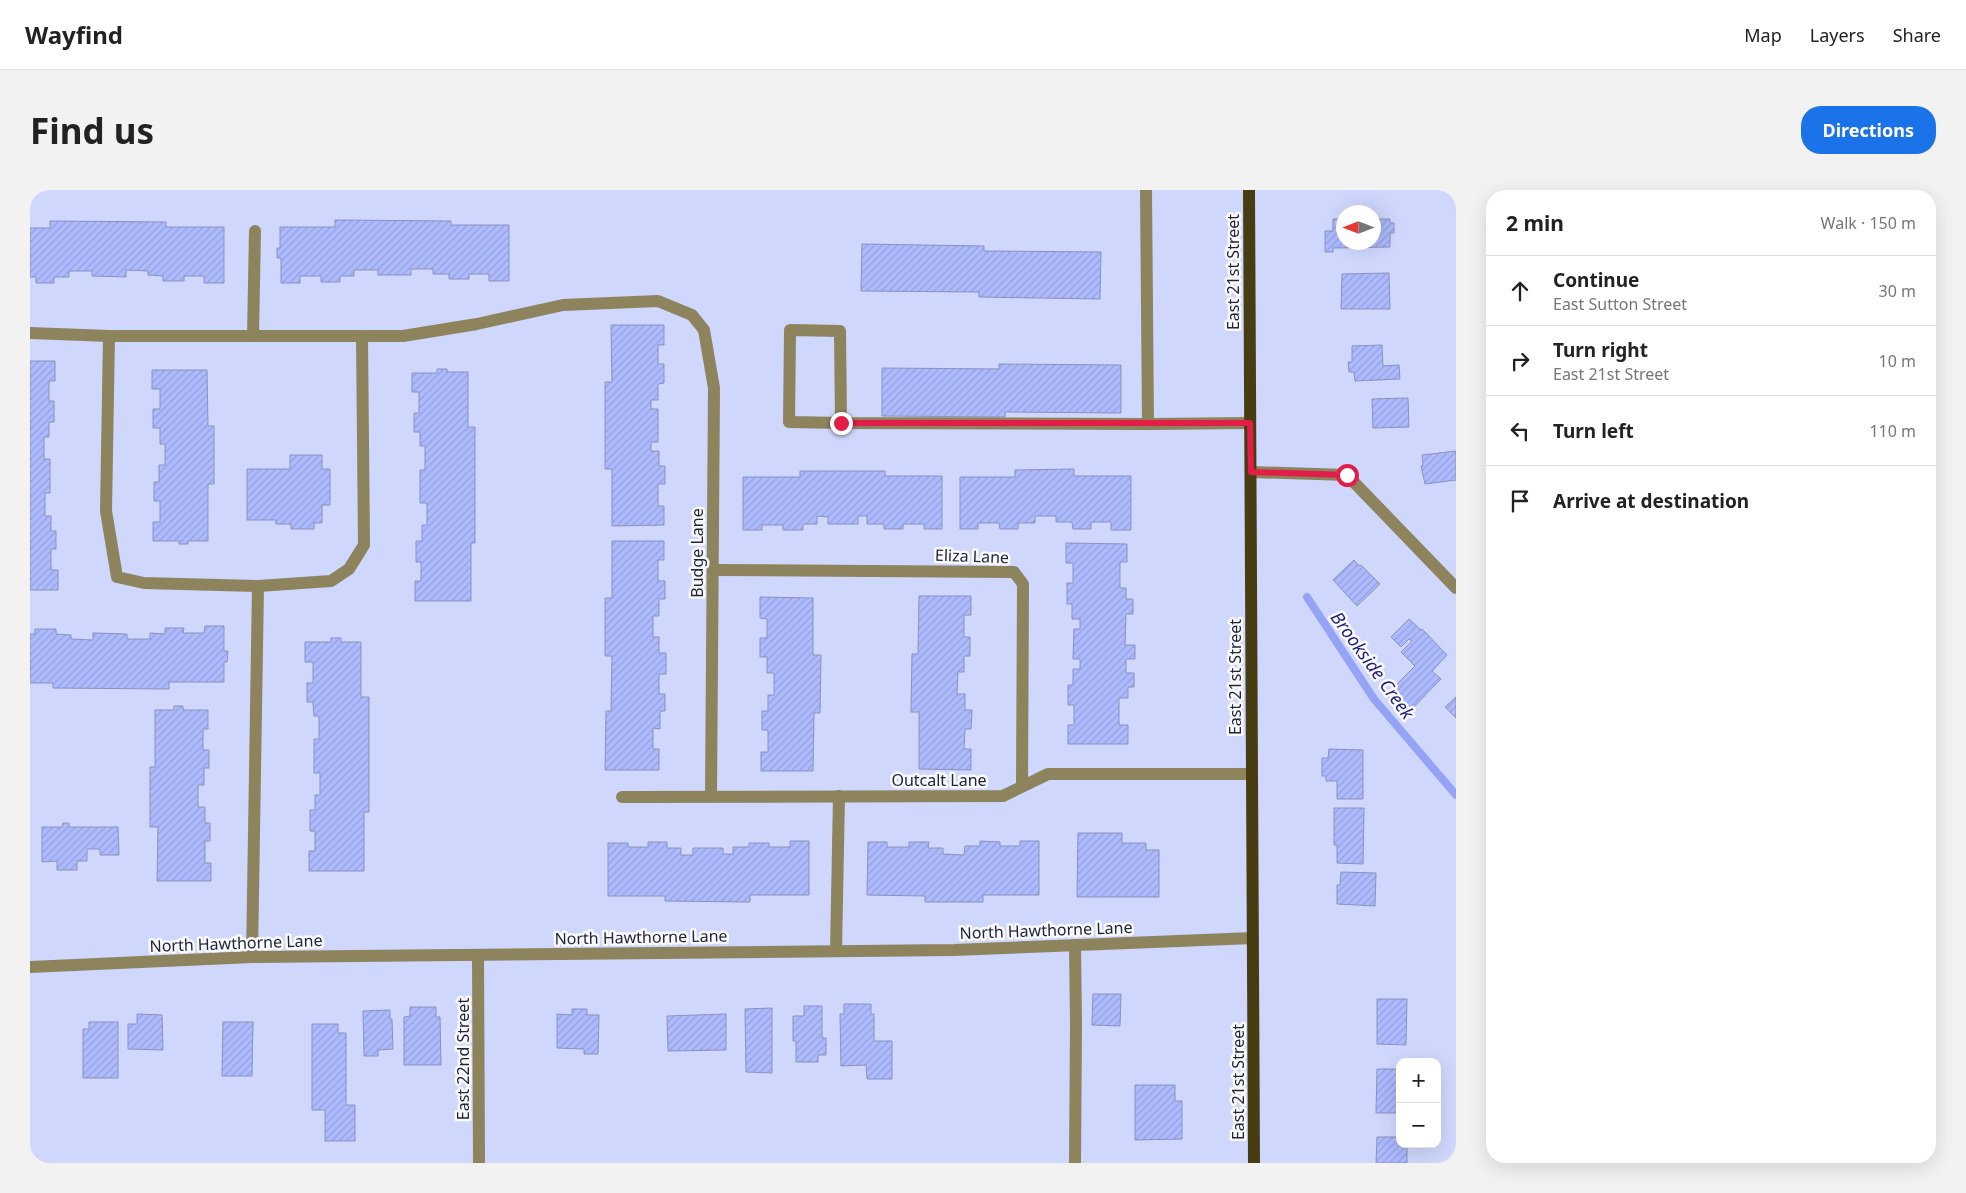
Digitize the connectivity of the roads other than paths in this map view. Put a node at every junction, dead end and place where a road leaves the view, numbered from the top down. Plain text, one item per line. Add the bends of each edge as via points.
1 (1146, 190) edge
2 (1249, 190) edge
3 (255, 231) dead end
4 (30, 333) edge
5 (109, 336) junction
6 (253, 336) junction
7 (362, 336) junction
8 (841, 423) junction
9 (1250, 423) junction
10 (1148, 424) junction
11 (1251, 472) junction
12 (713, 570) junction
13 (258, 586) junction
14 (1456, 588) edge
15 (1252, 774) junction
16 (1022, 786) junction
17 (711, 796) junction
18 (839, 796) junction
19 (622, 797) dead end
20 (1253, 938) junction
21 (1075, 945) junction
22 (836, 951) junction
23 (478, 955) junction
24 (252, 957) junction
25 (30, 967) edge
26 (479, 1163) edge
27 (1075, 1163) edge
28 (1254, 1163) edge

1 - 10 street
2 - 9 main road, East 21st Street
3 - 6 street
4 - 5 street
5 - 6 street
5 - 13 street via 106,511 117,577 144,583
6 - 7 street
7 - 12 street, Budge Lane via 403,336 563,305 658,301 692,315 704,330 714,388
7 - 13 street via 364,545 349,569 332,581
8 - 8 street via 840,331 790,330 789,422
8 - 10 street
9 - 10 street
9 - 11 main road, East 21st Street
11 - 14 street via 1347,475
11 - 15 main road, East 21st Street
12 - 16 street, Eliza Lane via 1014,572 1023,584
12 - 17 street, Budge Lane
13 - 24 street
15 - 16 street, Outcalt Lane via 1048,774
15 - 20 main road, East 21st Street
16 - 18 street, Outcalt Lane via 1003,796
17 - 18 street, Outcalt Lane
17 - 19 street, Outcalt Lane
18 - 22 street
20 - 21 street, North Hawthorne Lane
20 - 28 main road, East 21st Street
21 - 22 street, North Hawthorne Lane
21 - 27 street
22 - 23 street, North Hawthorne Lane
23 - 24 street, North Hawthorne Lane
23 - 26 street, East 22nd Street
24 - 25 street, North Hawthorne Lane

